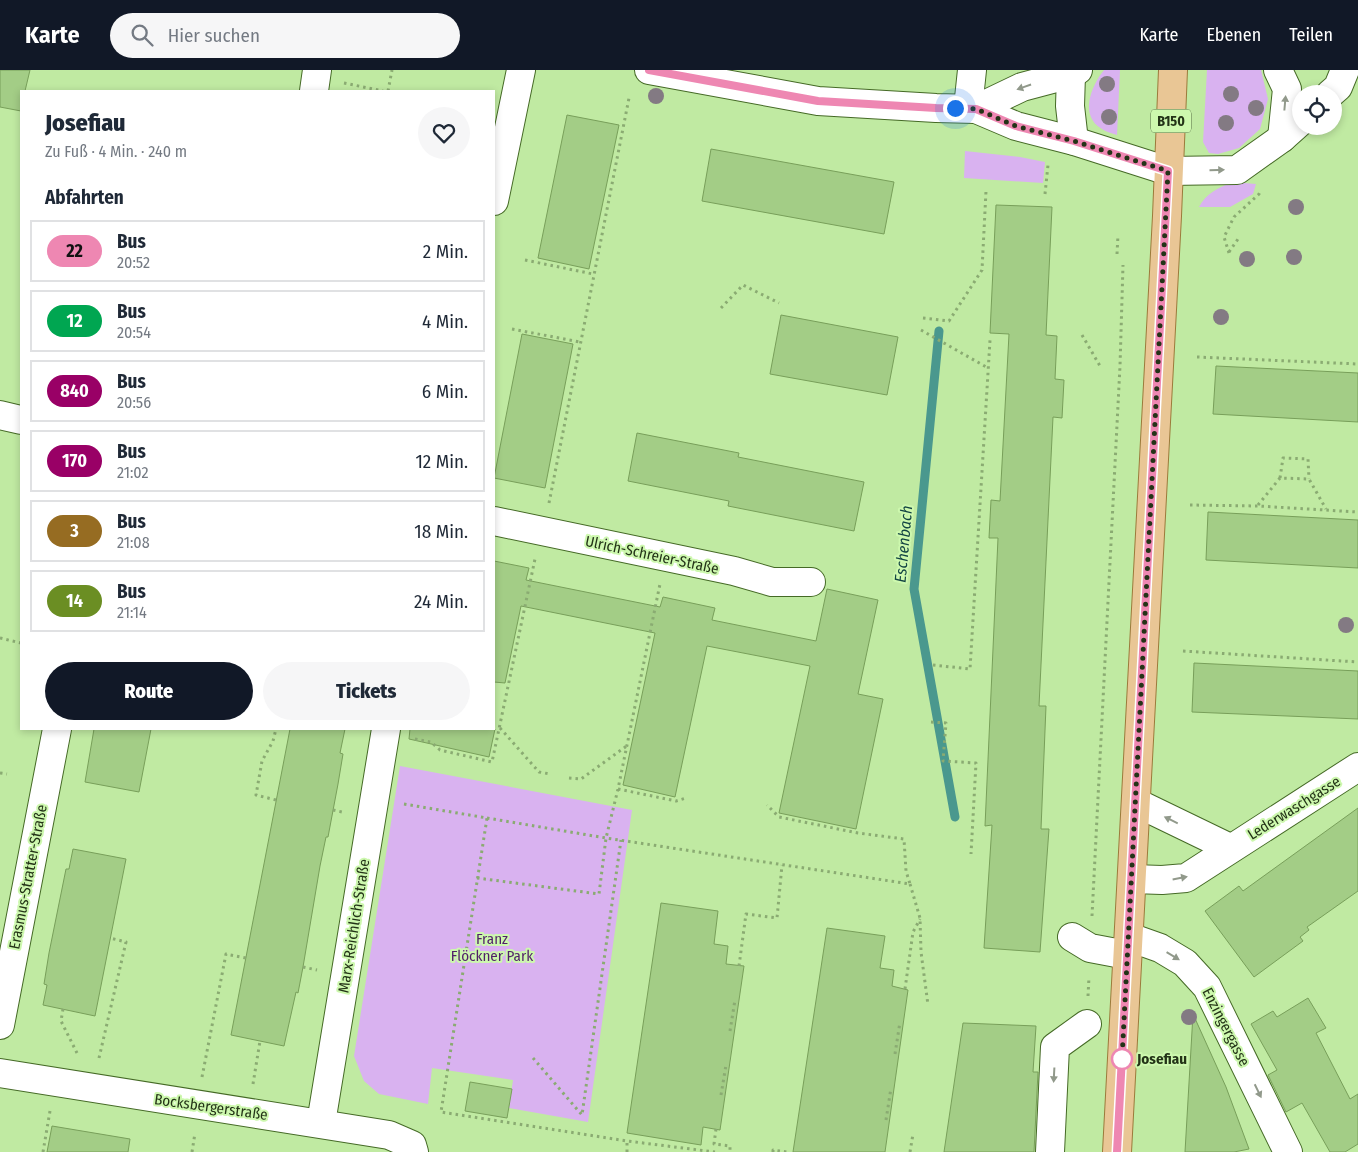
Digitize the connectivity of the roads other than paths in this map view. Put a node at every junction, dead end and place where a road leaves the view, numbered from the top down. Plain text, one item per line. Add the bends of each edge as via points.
1 (521, 70) edge
2 (649, 70) edge
3 (972, 70) edge
4 (1173, 70) edge
5 (1278, 70) edge
6 (1345, 70) edge
7 (1074, 72) edge
8 (1339, 85) edge
9 (972, 109) junction
10 (1292, 130) edge
11 (1074, 141) junction
12 (1168, 171) junction
13 (495, 196) edge
14 (0, 415) edge
15 (20, 420) edge
16 (495, 521) edge
17 (811, 582) dead end
18 (56, 730) edge
19 (386, 730) edge
20 (1358, 768) edge
21 (1136, 803) junction
22 (1230, 848) junction
23 (1132, 879) junction
24 (1081, 942) road end
25 (1128, 946) junction
26 (1086, 1024) road end
27 (0, 1025) edge
28 (0, 1073) edge
29 (321, 1123) junction
30 (414, 1152) edge
31 (1050, 1152) edge
32 (1117, 1152) edge
33 (1288, 1152) edge

1 - 13 street
2 - 9 street via 818,101
3 - 9 street
4 - 12 main road, B150
10 -> 5 street via 1287,89
6 - 8 street
7 -> 9 street via 1022,87
7 - 11 street via 1070,106
9 - 11 street via 1016,126
12 -> 10 street via 1237,170
11 - 12 street
12 - 21 main road, B150
14 - 15 street
16 - 17 street, Ulrich-Schreier-Straße via 734,571 772,582
18 - 27 street, Erasmus-Stratter-Straße
19 - 29 street, Marx-Reichlich-Straße
20 - 22 street, Lederwaschgasse
22 -> 21 street, Lederwaschgasse
21 - 23 main road, B150
23 -> 22 street, Lederwaschgasse via 1186,878
23 - 25 main road, B150
24 - 25 street, Enzingergasse
25 - 32 main road, B150
25 -> 33 street, Enzingergasse via 1160,948 1184,963 1207,987
26 -> 31 street via 1045,1047
28 - 29 street, Bocksbergerstraße
29 - 30 street, Bocksbergerstraße via 389,1135 412,1145

